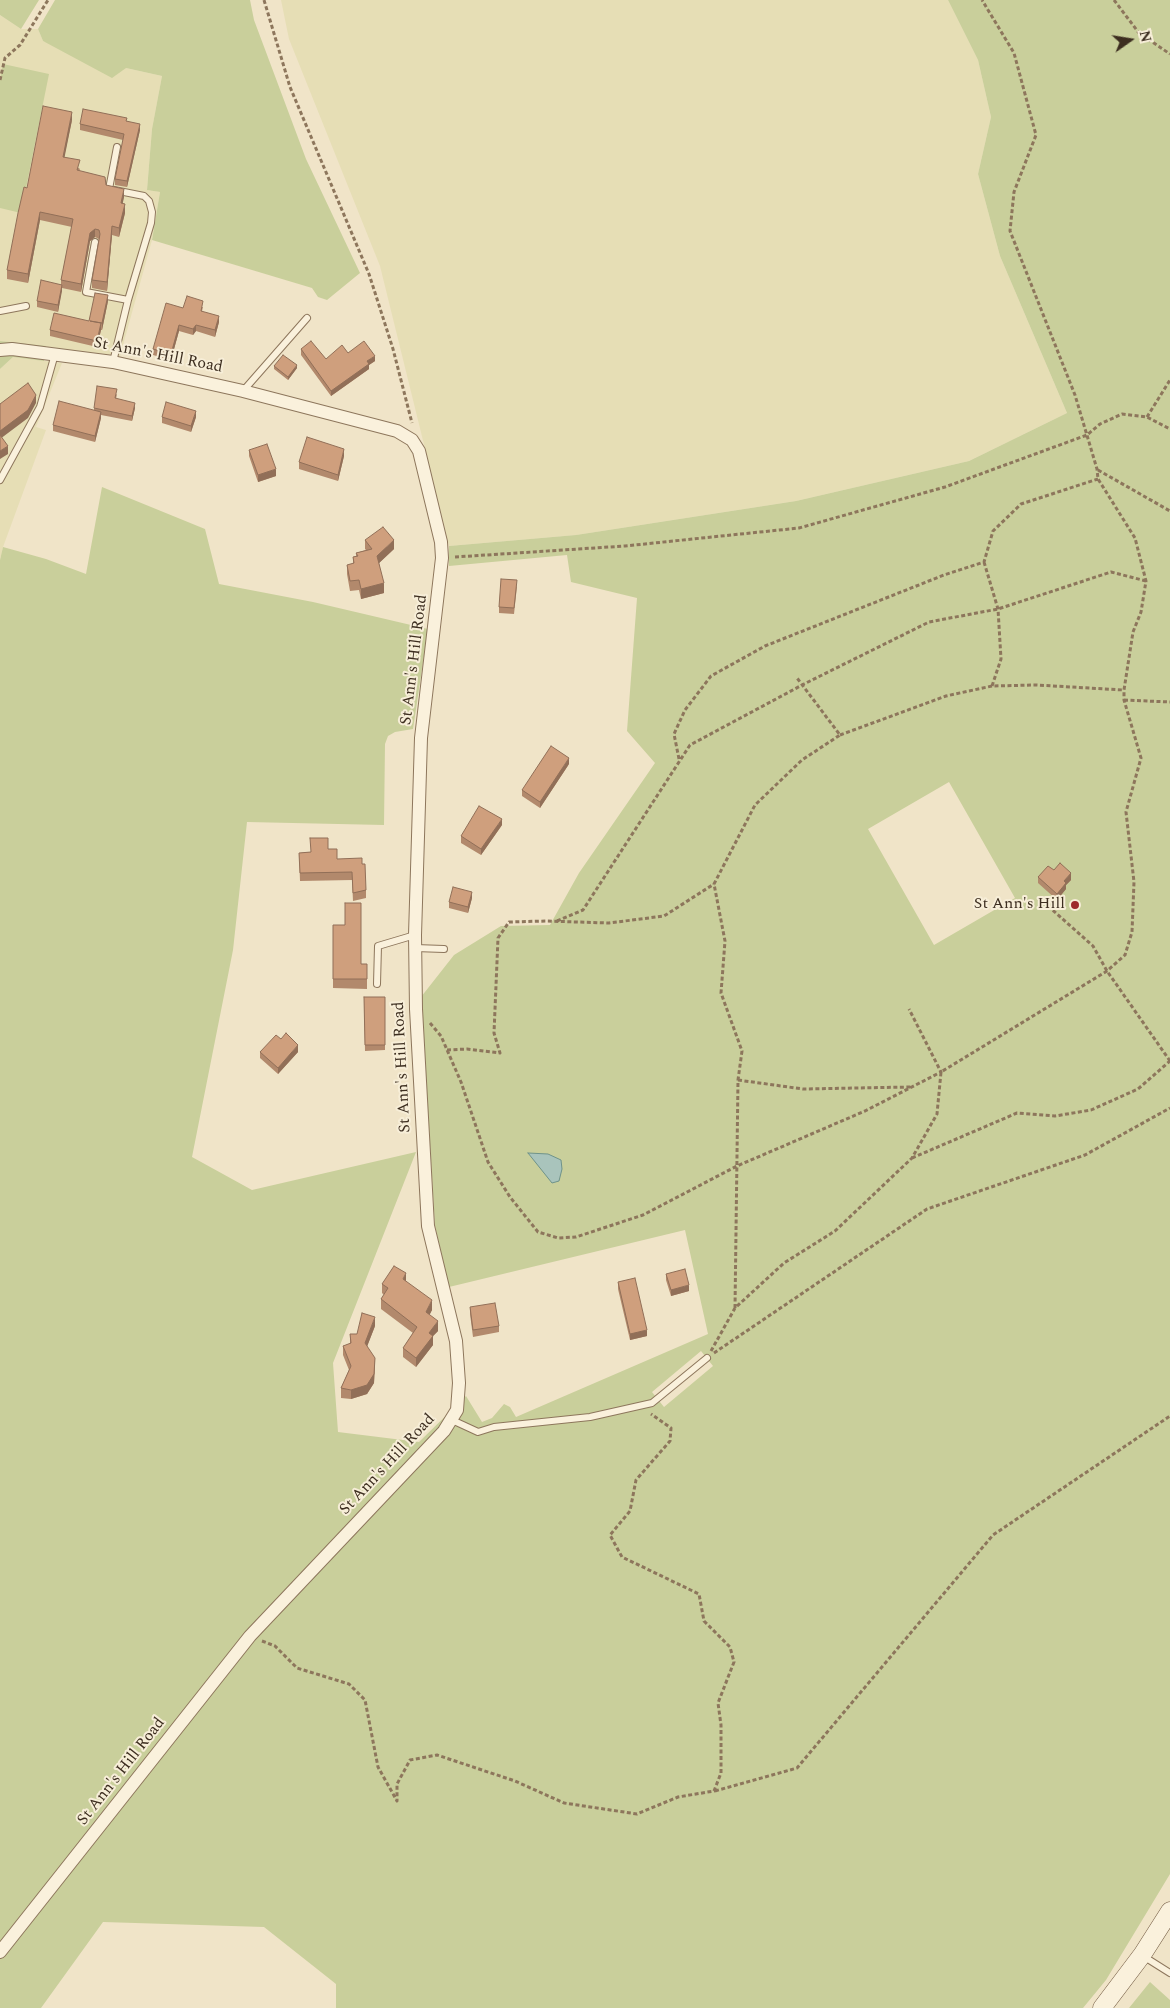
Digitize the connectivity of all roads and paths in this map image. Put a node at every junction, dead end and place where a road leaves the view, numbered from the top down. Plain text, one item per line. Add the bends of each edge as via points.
1 (48, 0) edge
2 (264, 0) edge
3 (982, 0) edge
4 (1114, 0) edge
5 (1170, 54) edge
6 (0, 80) edge
7 (117, 146) dead end
8 (95, 242) edge
9 (128, 300) junction
10 (26, 306) dead end
11 (0, 311) edge
12 (307, 318) dead end
13 (0, 350) edge
14 (55, 354) junction
15 (113, 362) junction
16 (1170, 380) edge
17 (243, 390) junction
18 (1147, 416) junction
19 (1170, 429) edge
20 (1087, 435) junction
21 (412, 440) junction
22 (1097, 469) junction
23 (1098, 479) junction
24 (0, 480) edge
25 (1170, 511) edge
26 (442, 558) junction
27 (984, 562) junction
28 (1146, 580) junction
29 (998, 609) junction
30 (797, 678) dead end
31 (804, 684) junction
32 (992, 686) junction
33 (1124, 690) junction
34 (1124, 700) junction
35 (1170, 702) edge
36 (840, 735) junction
37 (679, 760) junction
38 (714, 884) junction
39 (1048, 906) dead end
40 (557, 921) junction
41 (415, 934) junction
42 (415, 948) junction
43 (444, 949) dead end
44 (1107, 971) junction
45 (377, 984) dead end
46 (416, 1009) junction
47 (908, 1010) dead end
48 (447, 1050) junction
49 (1170, 1061) edge
50 (941, 1072) junction
51 (738, 1080) junction
52 (914, 1086) junction
53 (1170, 1108) edge
54 (912, 1158) junction
55 (737, 1166) junction
56 (736, 1308) junction
57 (707, 1358) junction
58 (632, 1408) junction
59 (1170, 1416) edge
60 (452, 1420) junction
61 (250, 1636) junction
62 (714, 1791) junction
63 (1170, 1911) edge
64 (0, 1952) edge
65 (1142, 1955) junction
66 (1170, 1973) edge
67 (1102, 2008) edge

1 - 6 path via 20,45 5,58
2 - 21 path via 290,87 369,274 396,358 413,427
3 - 20 path via 1014,53 1036,135 1014,192 1010,231 1075,395
4 - 5 path via 1139,33
7 - 9 lane via 109,189 144,196 150,201 152,212
8 - 9 lane via 86,292
9 - 15 lane
10 - 11 lane
12 - 17 lane
13 - 14 street, St Ann's Hill Road
14 - 15 street, St Ann's Hill Road
14 - 24 lane via 40,407
15 - 17 street, St Ann's Hill Road
16 - 18 path
17 - 21 street, St Ann's Hill Road via 397,431
18 - 19 path
18 - 20 path via 1122,414 1100,424
20 - 22 path
20 - 26 path via 945,487 799,528 625,546
21 - 26 street, St Ann's Hill Road via 424,465
22 - 23 path
22 - 25 path
23 - 27 path via 1021,504 993,531
23 - 28 path via 1135,538
26 - 41 street, St Ann's Hill Road via 421,738
27 - 29 path
27 - 37 path via 765,646 711,676 685,710 674,734
28 - 29 path via 1111,572
28 - 33 path via 1141,612 1133,632
29 - 31 path via 929,622
29 - 32 path via 1001,659
30 - 31 path
31 - 36 path
31 - 37 path via 690,745
32 - 33 path
32 - 36 path via 946,696
33 - 34 path
34 - 35 path
34 - 44 path via 1141,758 1126,812 1134,882 1132,932 1125,955
36 - 38 path via 802,760 755,805
37 - 40 path via 583,910
38 - 40 path via 664,916 609,923
38 - 51 path via 725,941 721,993 742,1051
39 - 44 path via 1092,946
40 - 48 path via 509,922 498,938 494,1032 500,1054
41 - 42 street, St Ann's Hill Road
41 - 45 lane via 378,946
42 - 43 lane
42 - 46 street, St Ann's Hill Road
44 - 49 path
44 - 50 path
46 - 48 path via 441,1036
46 - 60 street, St Ann's Hill Road via 428,1226 456,1341 459,1399
47 - 50 path
48 - 55 path via 475,1119 488,1162 538,1232 558,1238 576,1237 610,1227 643,1215
49 - 54 path via 1138,1089 1091,1110 1056,1116 1017,1112
50 - 52 path
50 - 54 path via 937,1114
51 - 52 path via 803,1089
51 - 55 path
52 - 55 path via 865,1111
53 - 57 path via 1084,1155 927,1209
54 - 56 path via 835,1231 784,1262
55 - 56 path
56 - 57 path
57 - 58 lane via 652,1404
58 - 60 lane via 590,1418 494,1427 478,1432
58 - 62 path via 647,1412 671,1428 670,1441 636,1480 630,1511 610,1535 622,1557 699,1594 704,1622 730,1647 734,1662 718,1703 721,1773
59 - 62 path via 994,1535 797,1768
60 - 61 street, St Ann's Hill Road
61 - 62 path via 275,1646 297,1668 349,1684 365,1700 378,1767 398,1801 397,1784 410,1760 437,1755 515,1781 564,1803 637,1814 678,1797
61 - 64 street, St Ann's Hill Road
63 - 65 main road
65 - 66 lane
65 - 67 main road

